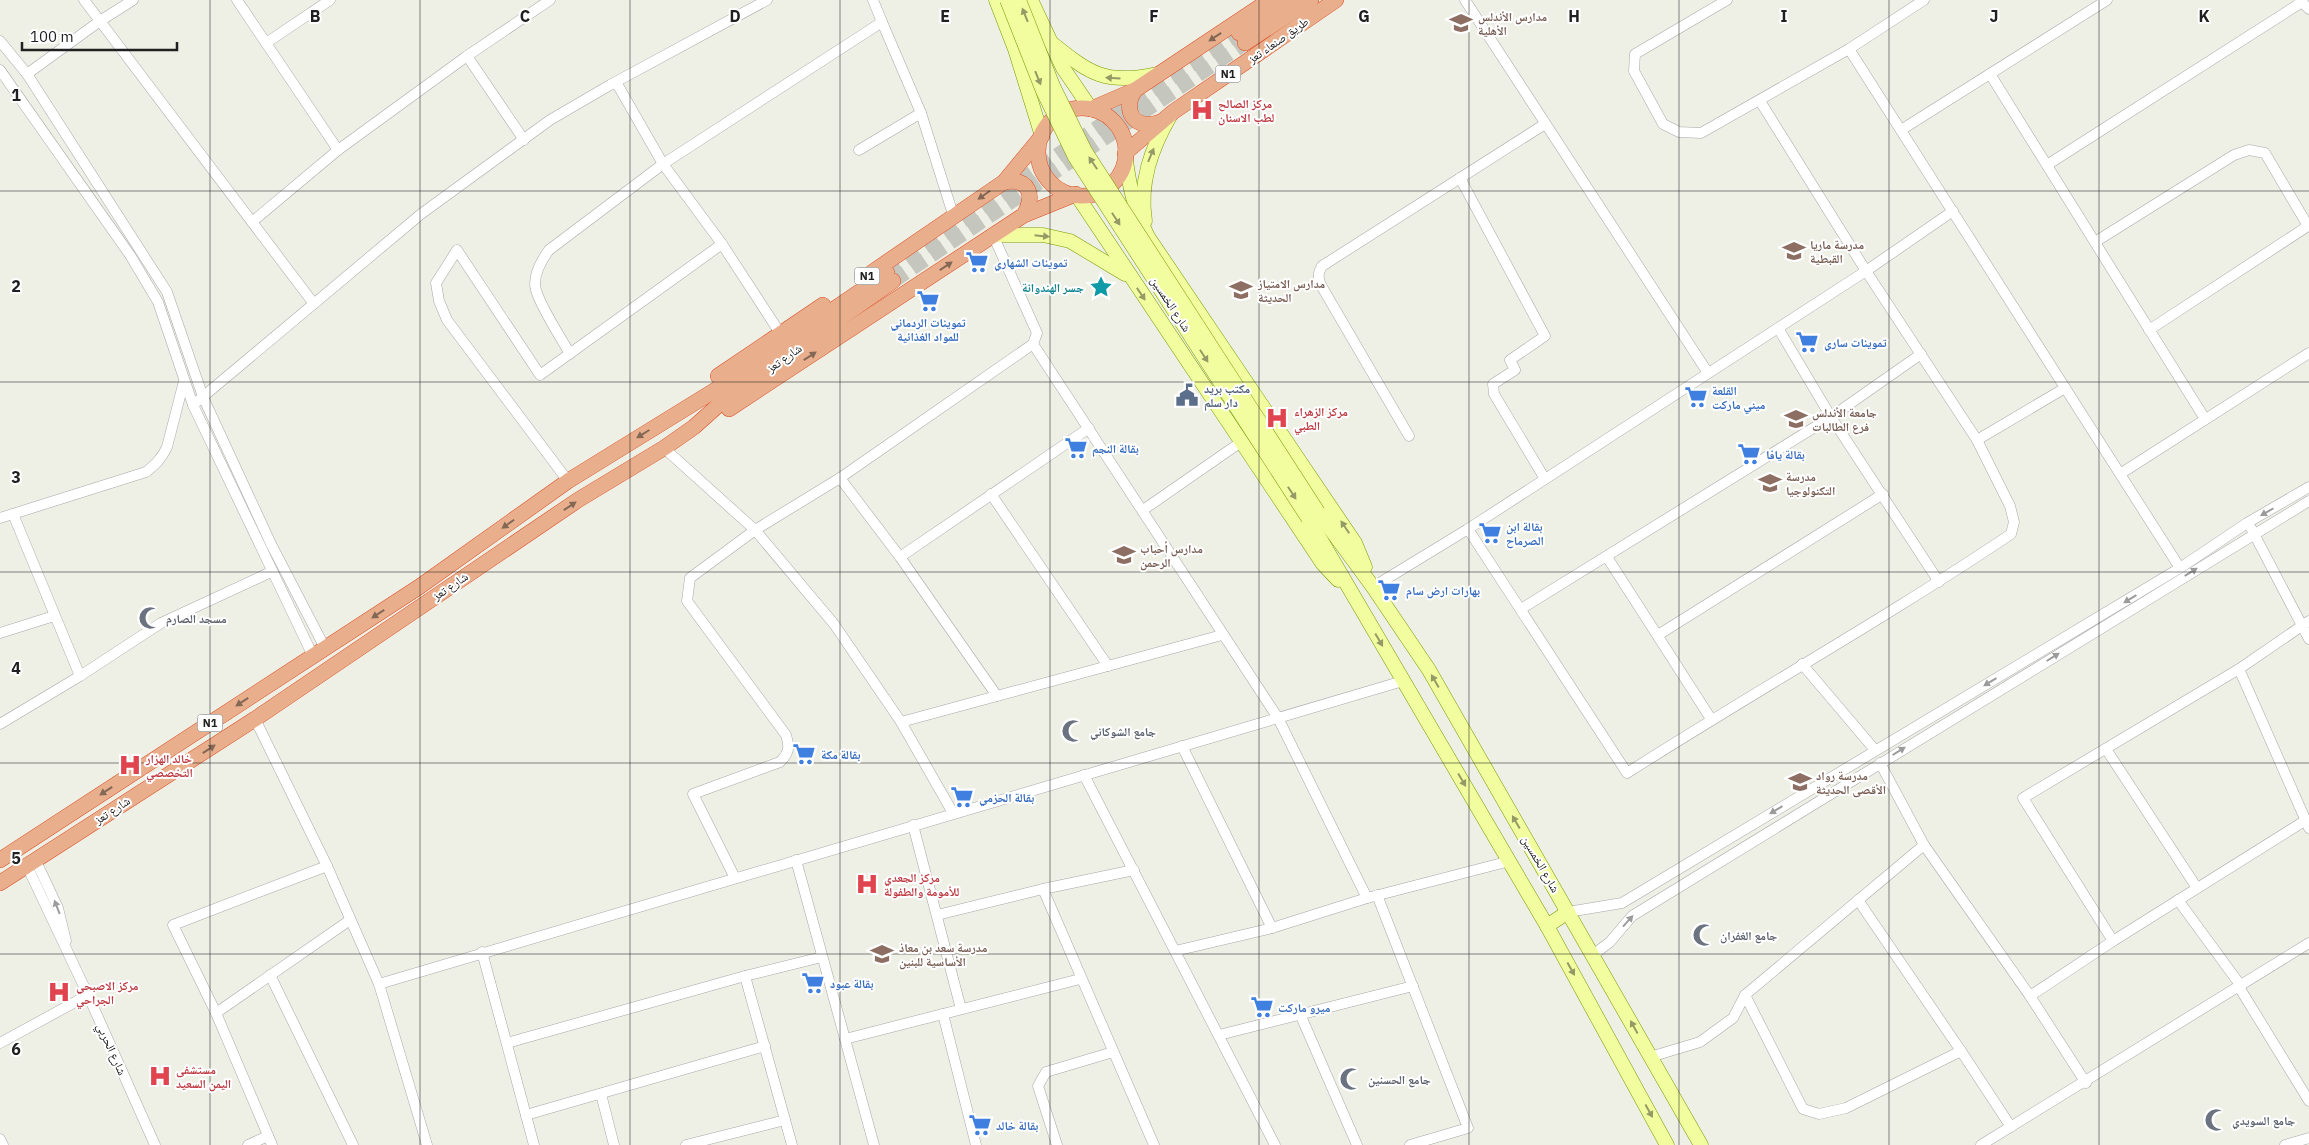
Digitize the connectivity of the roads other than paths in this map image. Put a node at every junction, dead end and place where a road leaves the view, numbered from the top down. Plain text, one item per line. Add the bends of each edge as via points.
1 (84, 0) edge
2 (133, 0) edge
3 (237, 0) edge
4 (330, 0) edge
5 (551, 0) edge
6 (767, 0) edge
7 (873, 0) edge
8 (996, 0) edge
9 (1007, 0) edge
10 (1019, 0) edge
11 (1031, 0) edge
12 (1270, 0) edge
13 (1291, 0) edge
14 (1311, 0) edge
15 (1336, 0) edge
16 (1465, 0) edge
17 (1727, 0) edge
18 (1924, 0) edge
19 (2107, 0) edge
20 (1908, 4) edge
21 (2304, 4) edge
22 (100, 21) junction
23 (882, 22) junction
24 (1048, 40) junction
25 (0, 41) edge
26 (266, 43) junction
27 (1015, 49) junction
28 (1849, 49) junction
29 (467, 56) junction
30 (0, 70) edge
31 (1162, 73) junction
32 (27, 74) junction
33 (1990, 74) junction
34 (616, 82) junction
35 (1135, 90) junction
36 (1760, 101) junction
37 (1091, 109) junction
38 (1173, 112) junction
39 (921, 113) junction
40 (1160, 122) junction
41 (1545, 124) junction
42 (1901, 130) junction
43 (1042, 136) junction
44 (524, 140) junction
45 (338, 150) junction
46 (860, 150) dead end
47 (1125, 153) junction
48 (663, 164) junction
49 (2046, 165) junction
50 (1460, 178) junction
51 (1004, 182) junction
52 (1076, 194) junction
53 (1953, 211) junction
54 (956, 215) junction
55 (1024, 215) junction
56 (252, 222) junction
57 (2309, 226) edge
58 (993, 235) junction
59 (1148, 237) junction
60 (2094, 242) junction
61 (722, 244) junction
62 (1118, 259) junction
63 (1866, 271) junction
64 (1129, 276) junction
65 (314, 304) junction
66 (1778, 328) junction
67 (2149, 330) junction
68 (780, 332) junction
69 (1033, 344) junction
70 (570, 354) junction
71 (1921, 354) junction
72 (2309, 354) edge
73 (1708, 373) junction
74 (184, 380) junction
75 (2065, 388) junction
76 (203, 397) junction
77 (193, 405) junction
78 (685, 408) junction
79 (1831, 417) junction
80 (2205, 419) junction
81 (694, 427) junction
82 (1089, 428) junction
83 (1408, 436) dead end
84 (1978, 440) junction
85 (1241, 442) junction
86 (664, 448) junction
87 (2120, 474) junction
88 (840, 478) junction
89 (1545, 479) junction
90 (568, 481) junction
91 (2309, 487) edge
92 (991, 494) junction
93 (1883, 494) junction
94 (2309, 501) edge
95 (1143, 510) junction
96 (13, 514) junction
97 (1313, 515) junction
98 (0, 518) edge
99 (2248, 523) junction
100 (1468, 529) junction
101 (755, 530) junction
102 (2254, 534) junction
103 (900, 557) junction
104 (1607, 557) junction
105 (2180, 568) junction
106 (271, 572) junction
107 (1939, 582) junction
108 (419, 587) junction
109 (1373, 587) junction
110 (1355, 598) junction
111 (428, 601) junction
112 (1521, 609) junction
113 (54, 616) junction
114 (2305, 623) edge
115 (0, 633) edge
116 (1222, 635) junction
117 (1658, 636) junction
118 (2309, 639) edge
119 (319, 652) junction
120 (1802, 664) junction
121 (1108, 666) junction
122 (2239, 669) junction
123 (80, 676) junction
124 (1403, 681) junction
125 (997, 696) junction
126 (1933, 715) junction
127 (1278, 718) junction
128 (254, 719) junction
129 (1711, 719) junction
130 (901, 722) junction
131 (0, 724) edge
132 (1940, 727) junction
133 (1182, 746) junction
134 (2106, 749) junction
135 (1875, 750) junction
136 (1880, 764) junction
137 (1084, 775) junction
138 (953, 813) junction
139 (2307, 824) edge
140 (914, 825) junction
141 (1924, 845) junction
142 (0, 860) edge
143 (796, 860) junction
144 (1510, 861) junction
145 (31, 863) junction
146 (327, 866) junction
147 (1134, 870) junction
148 (735, 878) junction
149 (0, 883) edge
150 (2197, 888) junction
151 (1043, 889) junction
152 (1377, 895) junction
153 (1367, 898) junction
154 (1858, 900) junction
155 (2178, 900) junction
156 (1568, 912) junction
157 (937, 915) junction
158 (350, 920) junction
159 (1547, 926) junction
160 (1272, 928) junction
161 (2113, 940) junction
162 (2309, 943) edge
163 (1175, 951) junction
164 (482, 952) junction
165 (1594, 954) junction
166 (822, 957) junction
167 (270, 975) junction
168 (745, 976) junction
169 (1080, 979) junction
170 (379, 984) junction
171 (1413, 986) junction
172 (2240, 987) junction
173 (88, 994) junction
174 (1745, 994) junction
175 (2030, 996) junction
176 (961, 1009) junction
177 (216, 1012) junction
178 (943, 1014) junction
179 (1300, 1014) junction
180 (1219, 1035) junction
181 (845, 1039) junction
182 (0, 1043) edge
183 (507, 1043) junction
184 (765, 1046) junction
185 (1961, 1051) junction
186 (1113, 1052) junction
187 (1650, 1057) junction
188 (2086, 1082) junction
189 (601, 1094) junction
190 (2309, 1101) edge
191 (526, 1115) junction
192 (785, 1120) junction
193 (2011, 1127) junction
194 (2309, 1138) edge
195 (0, 1139) edge
196 (270, 1140) edge
197 (1662, 1142) edge
198 (3, 1145) edge
199 (155, 1145) edge
200 (248, 1145) edge
201 (353, 1145) edge
202 (427, 1145) edge
203 (534, 1145) edge
204 (614, 1145) edge
205 (686, 1145) edge
206 (792, 1145) edge
207 (874, 1145) edge
208 (976, 1145) edge
209 (1057, 1145) edge
210 (1154, 1145) edge
211 (1275, 1145) edge
212 (1357, 1145) edge
213 (1410, 1145) edge
214 (1701, 1145) edge
215 (1981, 1145) edge
216 (2286, 1145) edge

1 - 22 street
2 - 22 street
3 - 26 street
4 - 26 street
5 - 29 street
6 - 34 street
7 - 23 street
8 - 27 main road
9 -> 97 main road, شارع الخمسين, bridge via 1043,91 1075,157
97 -> 10 main road, شارع الخمسين, bridge via 1085,151 1053,86
11 - 24 main road
12 -> 31 highway
13 - 14 highway, طريق صنعاء تعز via 1242,38
15 - 38 highway, طريق صنعاء تعز / N1
16 - 41 street
17 - 36 street via 1636,54 1634,70 1663,124 1679,132 1701,132
18 - 20 street
19 - 33 street
20 - 28 street
21 - 49 street
22 - 32 street
22 - 56 street
23 - 39 street
23 - 48 street
24 - 27 main road via 1043,46 1029,51
31 -> 24 main road via 1133,79 1104,77 1083,68
24 - 37 main road
25 - 32 street
26 - 45 street
27 - 43 main road
28 - 36 street via 1773,90
28 - 42 street
29 - 44 street
29 - 45 street
30 - 74 street via 125,247 158,302
31 - 35 highway
32 - 76 street via 167,292
33 - 42 street
33 - 49 street
34 - 44 street via 550,120
34 - 48 street
35 - 37 highway
35 - 40 highway via 1129,108 1133,118 1151,126
36 - 63 street
37 - 43 highway via 1075,108 1060,114 1048,124
37 - 47 highway via 1106,115 1118,126
38 - 40 highway, طريق صنعاء تعز / N1
59 -> 38 main road via 1143,209 1148,163
39 - 46 street
39 - 54 street
40 - 47 highway, طريق صنعاء تعز / N1
41 - 50 street
41 - 73 street
42 - 53 street
43 - 51 highway, N1
43 - 52 highway via 1038,154 1042,170 1058,188
44 - 65 street via 421,214
45 - 56 street
47 - 52 highway via 1120,172 1110,185 1096,193
47 - 59 main road, شارع الخمسين via 1135,211
48 - 61 street
48 - 70 street via 549,250 541,261 536,274 536,290
49 - 60 street
50 - 83 street via 1322,266 1319,271 1322,287
50 - 89 street via 1545,336 1510,360 1514,370 1493,384 1494,394
51 -> 54 highway, N1
51 - 55 highway via 1015,180 1024,184 1030,193 1031,203
52 - 55 highway, N1
52 - 62 main road, شارع الخمسين
53 - 63 street
53 - 75 street
54 - 68 highway, N1
55 - 58 highway, N1
56 - 65 street
57 - 60 street via 2265,153 2249,150
57 - 67 street
58 -> 64 main road via 1043,235 1070,241
58 - 69 street via 1037,334
81 -> 58 highway, N1 via 729,409
59 - 62 main road via 1137,236 1127,240 1120,248
109 -> 59 main road, شارع الخمسين via 1355,543
60 - 67 street
61 - 68 street
61 - 70 street
62 - 64 main road, شارع الخمسين
63 - 66 street
63 - 71 street
64 -> 85 main road, شارع الخمسين
65 - 76 street
66 - 73 street
66 - 79 street
67 - 80 street
68 - 78 highway, N1 via 711,381
69 - 82 street
69 - 88 street
70 - 90 street via 540,375 457,250 436,282 447,320
71 - 79 street
71 - 84 street
72 - 80 street
73 - 89 street
74 - 77 street
74 - 96 street via 163,457 146,472
75 - 84 street
75 - 87 street
76 - 77 street
76 - 119 street
77 - 106 street
78 - 81 highway, شارع تعز / N1 via 890,277 723,401
78 -> 90 highway, شارع تعز / N1
79 - 93 street
79 - 104 street
80 - 87 street
81 - 86 highway, شارع تعز / N1
82 - 92 street
82 - 95 street
84 - 107 street via 2010,506 2014,522 2011,534
85 - 95 street
85 - 110 main road, شارع الخمسين via 1322,564
86 - 101 street
111 -> 86 highway, شارع تعز / N1 via 578,500
87 - 105 street
88 - 101 street
88 - 103 street
89 - 100 street
90 -> 108 highway, شارع تعز / N1
91 -> 99 street
92 - 103 street
92 - 121 street
93 - 107 street
93 - 117 street
94 - 102 street
95 - 116 street
96 - 98 street
96 - 113 street
97 - 109 main road, شارع الخمسين
97 - 110 main road, شارع الخمسين
99 - 102 street
99 - 105 street
100 - 109 street
100 - 112 street
101 - 130 street via 834,624
101 - 148 street via 690,578 687,601 786,735 789,745 787,755 780,762 692,794
102 - 114 street
132 -> 102 street
103 - 125 street
104 - 112 street
104 - 117 street
105 -> 126 street
106 - 119 street
106 - 123 street via 161,623
107 - 120 street
108 - 111 highway
108 -> 119 highway, شارع تعز / N1
156 -> 109 main road, شارع الخمسين via 1429,670
110 -> 124 main road, شارع الخمسين
111 - 128 highway, شارع تعز / N1
112 - 129 street via 1627,773
113 - 115 street
113 - 123 street
114 - 118 street
114 - 122 street
116 - 121 street
116 - 127 street
117 - 129 street
119 -> 142 highway, شارع تعز / N1
120 - 129 street
120 - 135 street
121 - 125 street
122 - 134 street
122 - 139 street
123 - 131 street
124 - 127 street
124 -> 144 main road, شارع الخمسين
125 - 130 street
126 - 132 street
126 - 135 street
127 - 133 street
127 - 153 street
145 -> 128 highway, شارع تعز / N1
128 - 146 street
130 - 138 street
136 -> 132 street
133 - 137 street
133 - 160 street
134 - 150 street
134 - 161 street via 2023,798
135 -> 156 street via 1622,903
136 - 141 street
165 -> 136 street via 1610,942 1632,916
137 - 138 street
137 - 147 street
138 - 140 street
139 - 150 street
140 - 143 street
140 - 157 street
141 - 154 street
141 - 175 street
143 - 148 street
143 - 166 street
144 - 152 street
144 - 159 main road, شارع الخمسين
145 - 149 highway, شارع تعز / N1
145 - 173 street, شارع الحربي via 49,917
146 - 158 street
146 - 177 street via 173,925
147 - 151 street
147 - 163 street
148 - 164 street
150 - 155 street
151 - 157 street
151 - 169 street
152 - 153 street
152 - 171 street
153 - 160 street
154 - 174 street
154 - 185 street
155 - 161 street
155 - 172 street
156 - 159 main road
156 - 165 main road, شارع الخمسين
157 - 176 street
158 - 167 street
158 - 170 street
159 -> 197 main road, شارع الخمسين
160 - 163 street
161 - 175 street
162 - 172 street
163 - 180 street
164 - 170 street
164 - 183 street
187 -> 165 main road, شارع الخمسين
166 - 168 street
166 - 181 street
167 - 177 street
167 - 201 street
168 - 183 street
168 - 184 street
169 - 176 street
169 - 186 street
170 - 202 street
171 - 179 street
171 - 213 street via 1468,1128
172 - 188 street
172 - 190 street
173 - 182 street
173 - 199 street, شارع الحربي
174 - 185 street via 1803,1109 1819,1114 1846,1108
174 - 187 street via 1733,1018 1700,1042
175 - 188 street
176 - 178 street
177 - 196 street
178 - 181 street
178 - 208 street
179 - 180 street
179 - 212 street
180 - 211 street
181 - 207 street
183 - 191 street
184 - 189 street
184 - 192 street
185 - 193 street
186 - 209 street via 1046,1072 1041,1078 1038,1086
186 - 210 street
187 - 214 main road, شارع الخمسين
188 - 193 street
189 - 191 street
189 - 204 street
191 - 203 street
192 - 205 street
192 - 206 street
193 - 215 street
194 - 216 street
195 - 198 street
196 - 200 street

